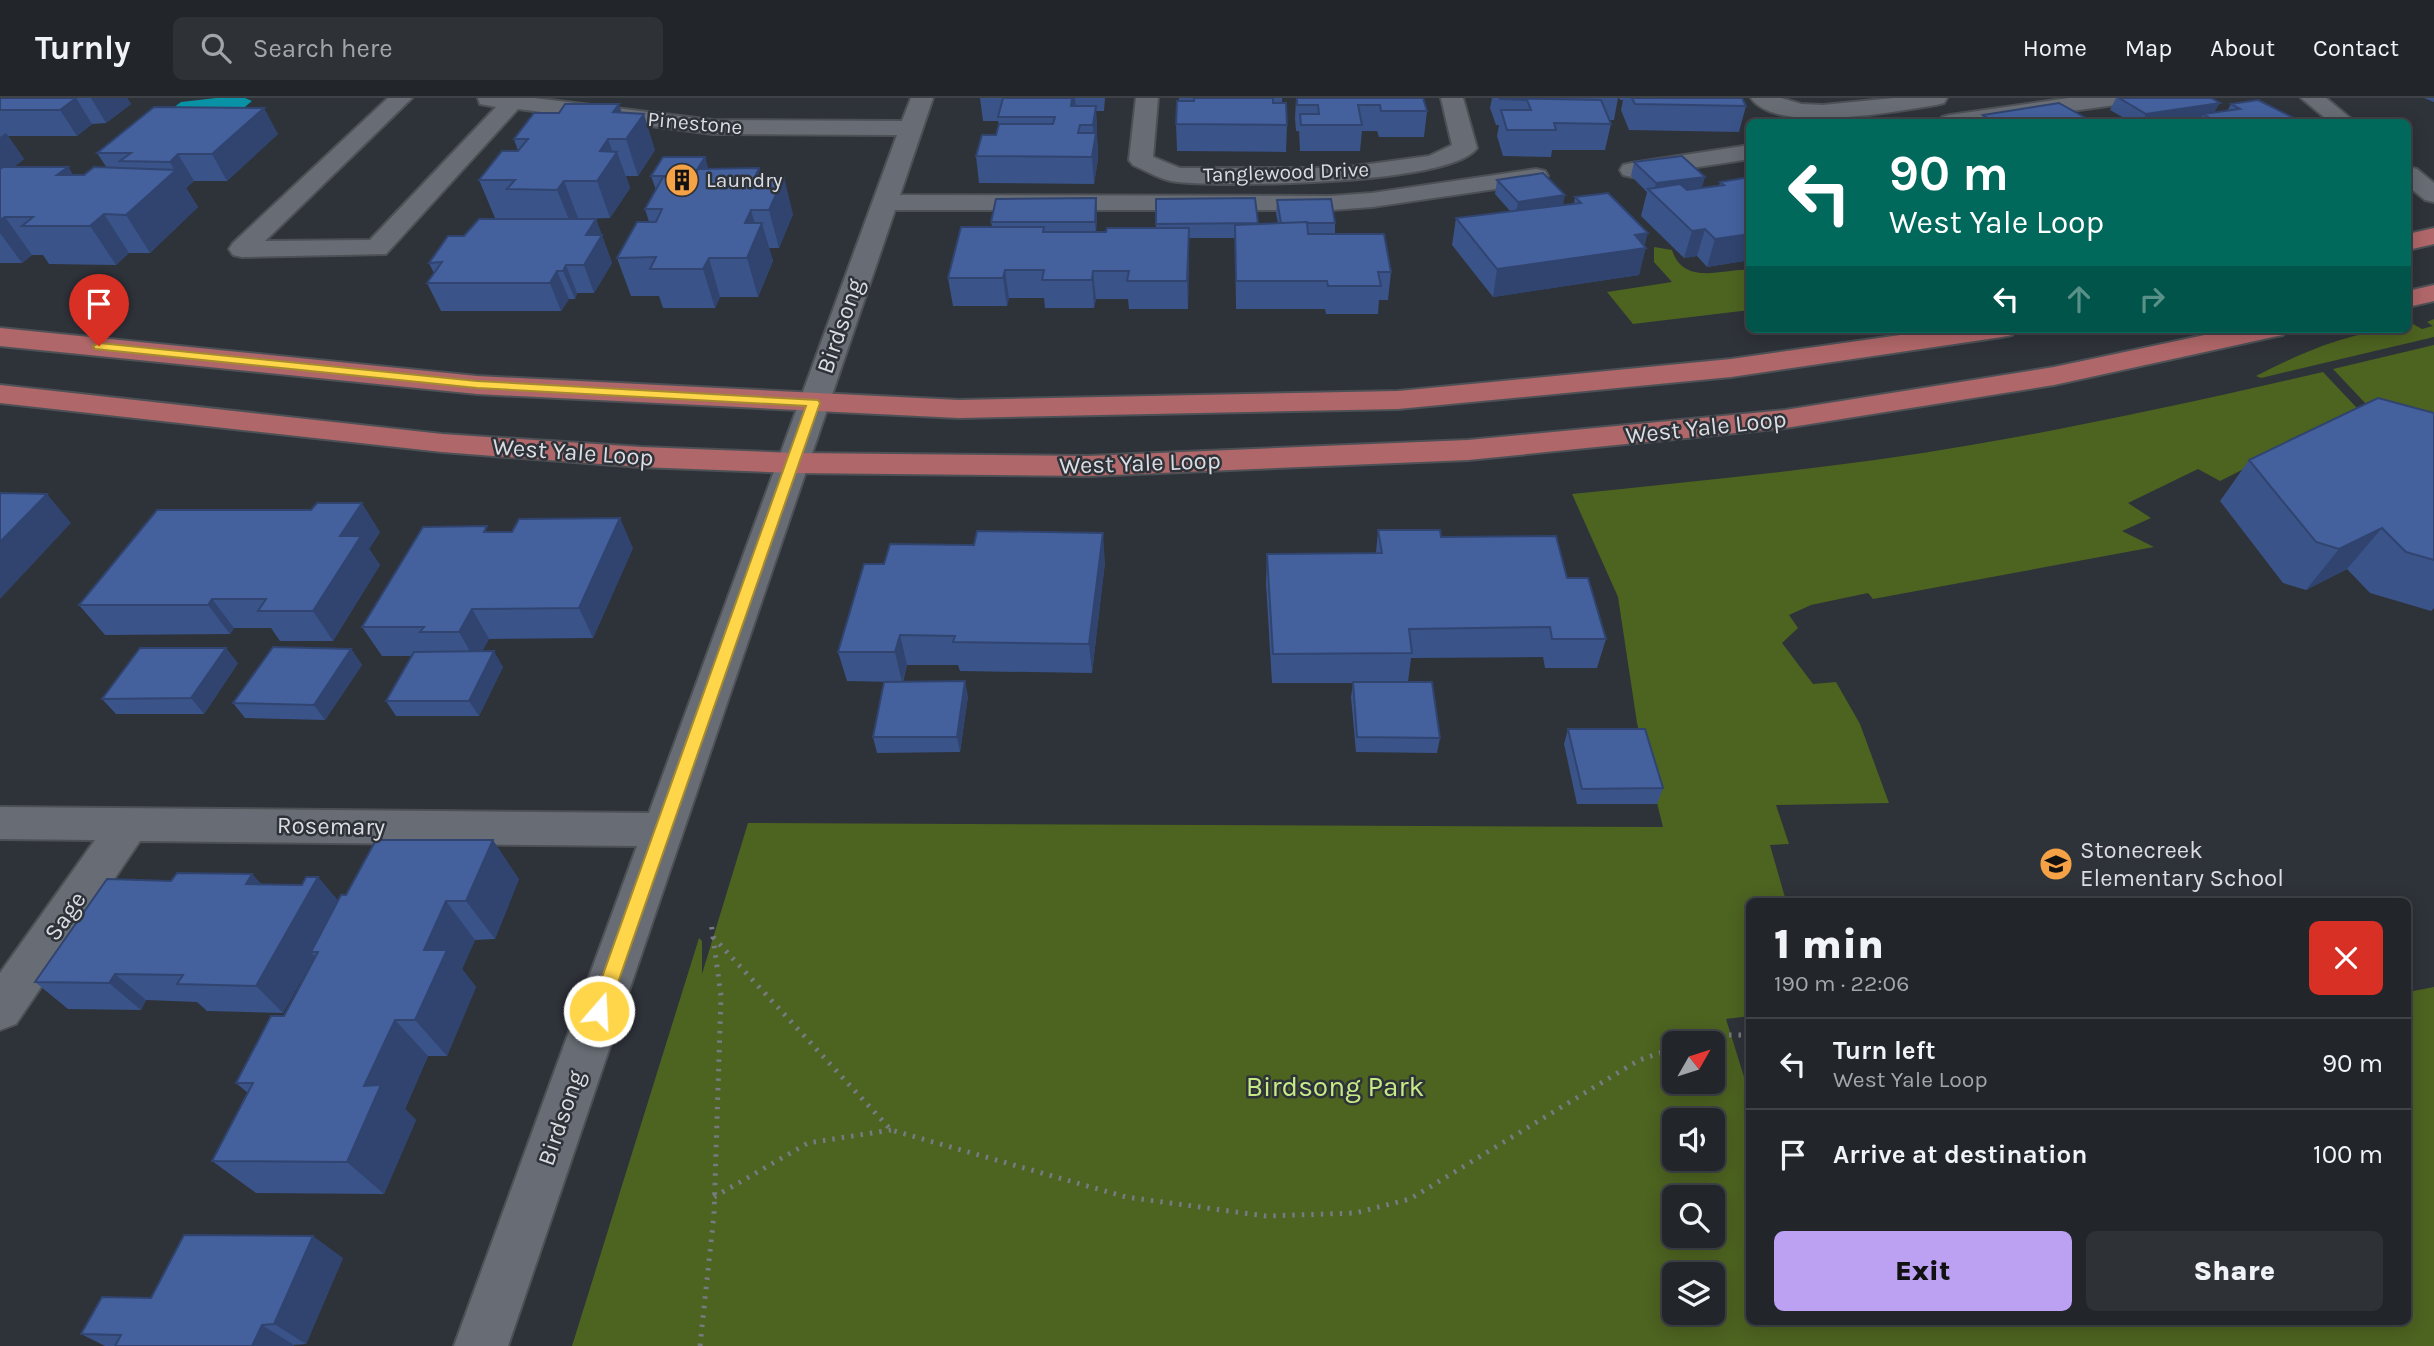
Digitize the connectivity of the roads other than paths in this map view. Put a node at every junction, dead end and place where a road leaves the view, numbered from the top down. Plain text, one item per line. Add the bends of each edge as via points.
1 (401, 98) edge
2 (482, 98) edge
3 (663, 98) edge
4 (1147, 98) edge
5 (1452, 98) edge
6 (1762, 98) edge
7 (2115, 98) edge
8 (2312, 98) edge
9 (1925, 100) edge
10 (529, 102) edge
11 (916, 113) edge
12 (649, 119) junction
13 (1971, 119) edge
14 (2340, 119) edge
15 (1746, 153) edge
16 (1632, 170) edge
17 (1536, 176) edge
18 (2411, 176) edge
19 (2434, 195) edge
20 (884, 202) junction
21 (2434, 236) edge
22 (2411, 241) edge
23 (2434, 293) edge
24 (2411, 298) edge
25 (1974, 333) edge
26 (2254, 333) edge
27 (0, 337) edge
28 (0, 394) edge
29 (813, 403) junction
30 (793, 463) junction
31 (0, 823) edge
32 (130, 823) junction
33 (663, 830) junction
34 (0, 1010) edge
35 (481, 1346) edge

1 - 10 street via 242,249 377,248
2 - 10 street, Pinestone
3 - 12 street
4 - 5 street, Tanglewood Drive via 1141,160 1177,175 1340,175 1435,162 1465,148
6 - 9 street via 1779,108 1817,113
7 - 13 street
8 - 14 street
10 - 12 street, Pinestone
11 - 12 street, Pinestone via 713,127
11 - 20 street, Birdsong
15 - 16 street
17 - 20 street via 1331,203
18 - 19 street
20 - 29 street, Birdsong
21 - 22 main road
23 - 24 main road
25 - 29 main road via 1731,368 1398,400 958,409
26 - 30 main road, West Yale Loop via 2054,376 1785,419 1468,450 1088,466
27 - 29 main road via 477,384
28 - 30 main road, West Yale Loop via 442,443
29 - 30 street, Birdsong
30 - 33 street, Birdsong
31 - 32 street, Rosemary
32 - 33 street, Rosemary
32 - 34 street, Sage
33 - 35 street, Birdsong

